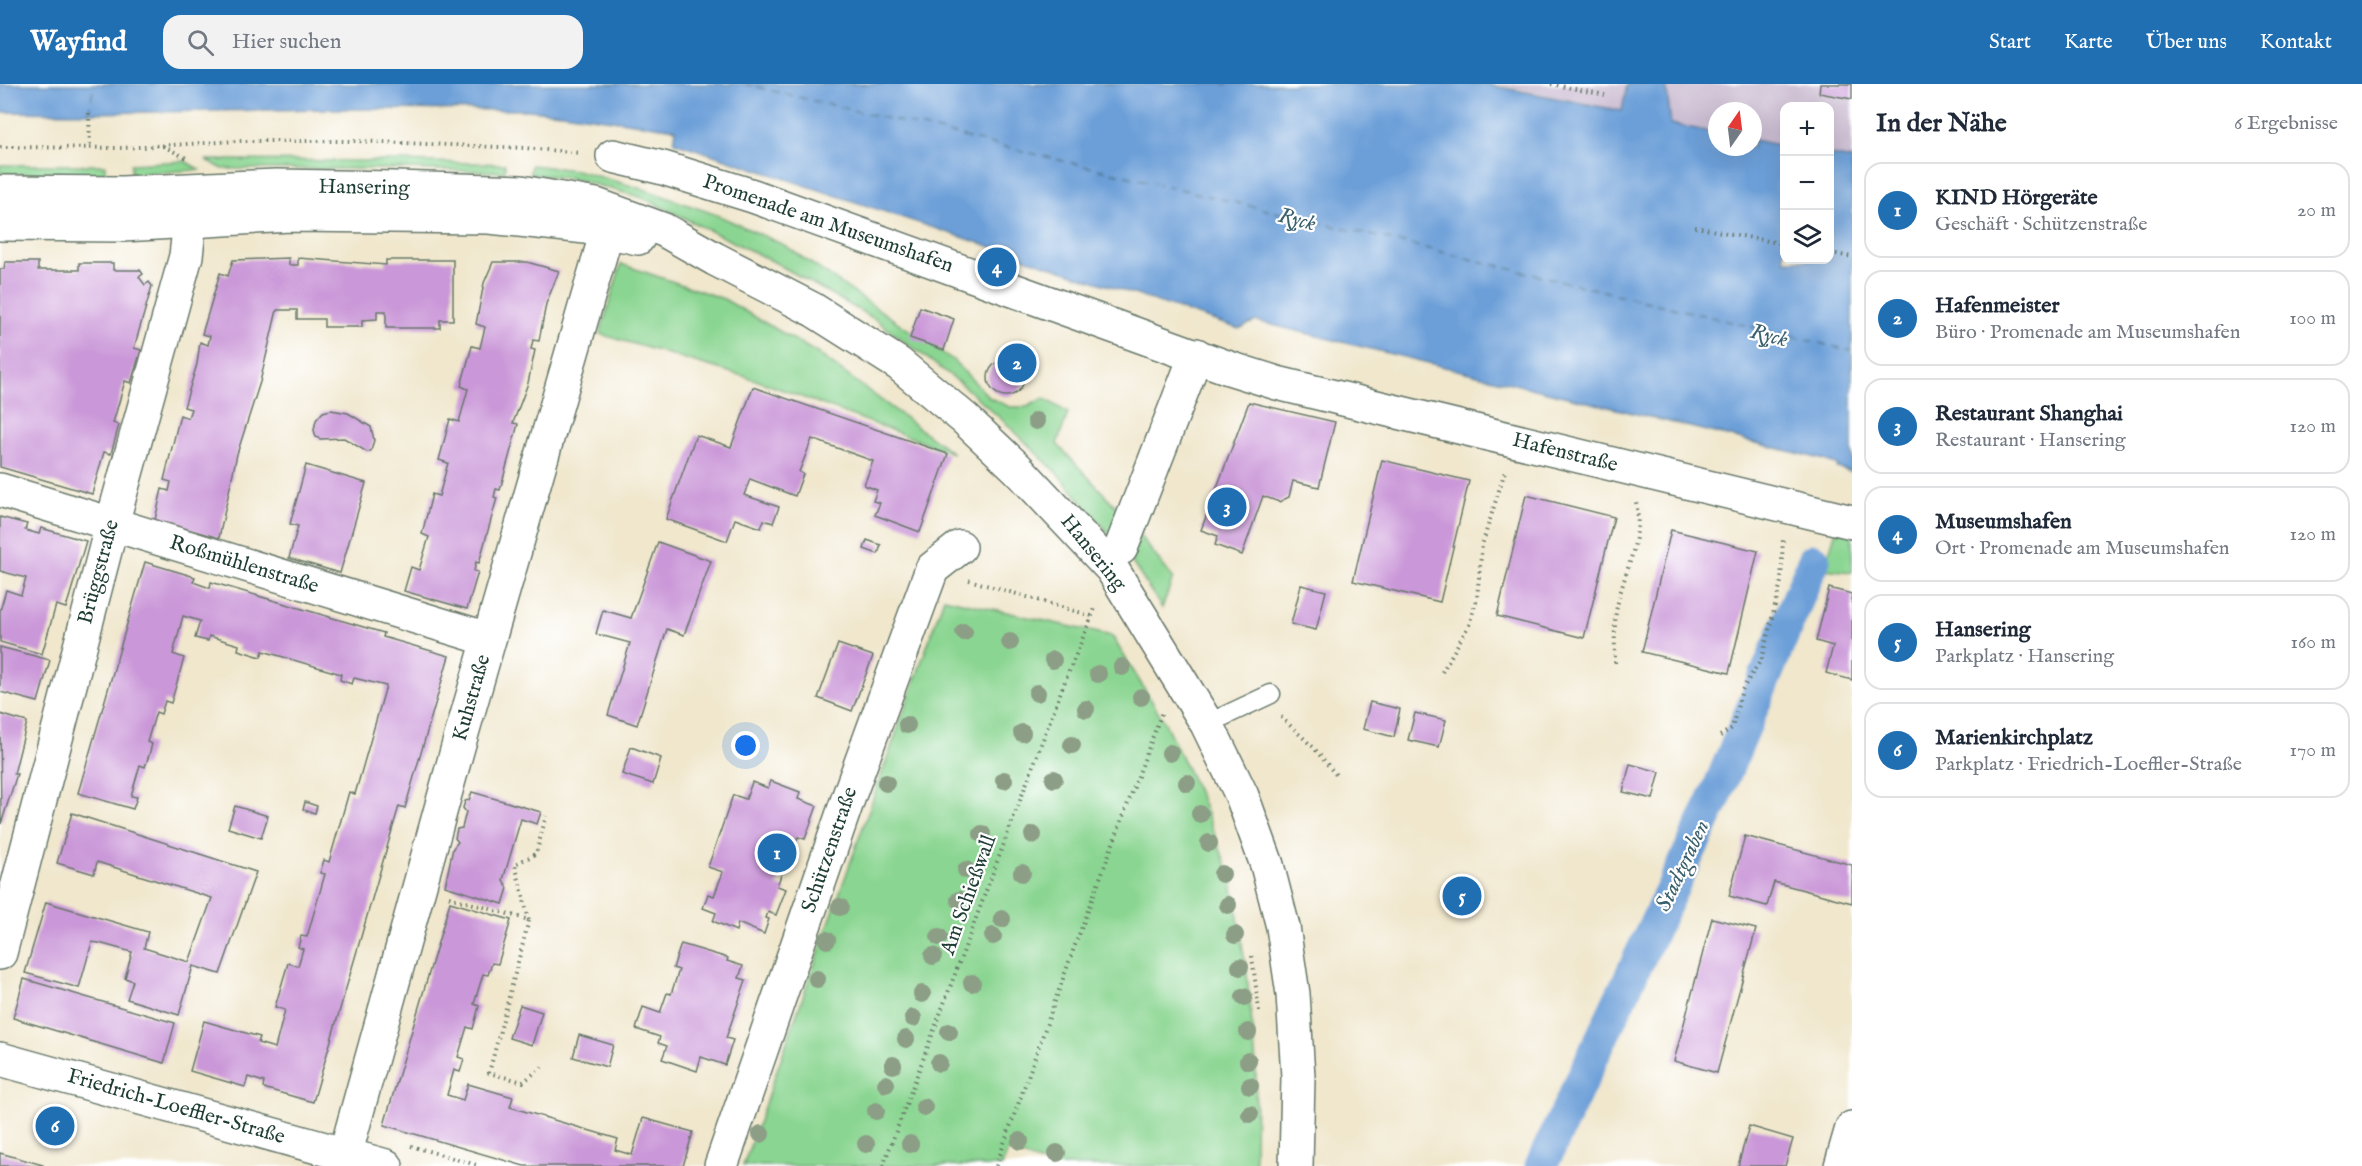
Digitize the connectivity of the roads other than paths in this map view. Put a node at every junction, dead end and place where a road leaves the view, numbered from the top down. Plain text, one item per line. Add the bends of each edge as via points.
1 (613, 156) road end
2 (0, 192) edge
3 (192, 206) junction
4 (0, 224) edge
5 (607, 231) junction
6 (715, 259) junction
7 (1196, 355) junction
8 (1278, 383) joint
9 (0, 490) edge
10 (1852, 522) edge
11 (112, 524) junction
12 (960, 547) dead end
13 (1121, 548) dead end
14 (488, 639) junction
15 (1263, 698) road end
16 (1207, 724) junction
17 (0, 953) edge
18 (0, 1059) edge
19 (1852, 1128) edge
20 (343, 1160) edge
21 (386, 1166) edge
22 (721, 1166) edge
23 (1296, 1166) edge
24 (1841, 1166) edge

1 - 7 street, Promenade am Museumshafen via 765,200
2 - 3 street, Hansering via 123,193
3 - 4 street, Hansering via 123,225
3 - 5 street, Hansering via 290,215 489,217
3 - 6 street, Hansering via 276,186 521,192 596,205 664,230
3 - 11 street, Brüggstraße via 186,256
5 - 6 street, Hansering
5 - 14 street, Kuhstraße
6 - 16 street, Hansering via 822,315 899,364 965,419 1112,569
7 - 8 street, Promenade am Museumshafen
7 - 13 street
8 - 10 street, Hafenstraße
9 - 11 street, Roßmühlenstraße
11 - 14 street, Roßmühlenstraße
11 - 17 street, Brüggstraße
12 - 22 street, Schützenstraße via 932,569
14 - 20 street, Kuhstraße
15 - 16 lane
16 - 23 street, Hansering via 1242,796 1267,865 1283,927 1293,994 1298,1077
18 - 20 street, Friedrich-Loeffler-Straße
19 - 24 street
20 - 21 street, Friedrich-Loeffler-Straße

